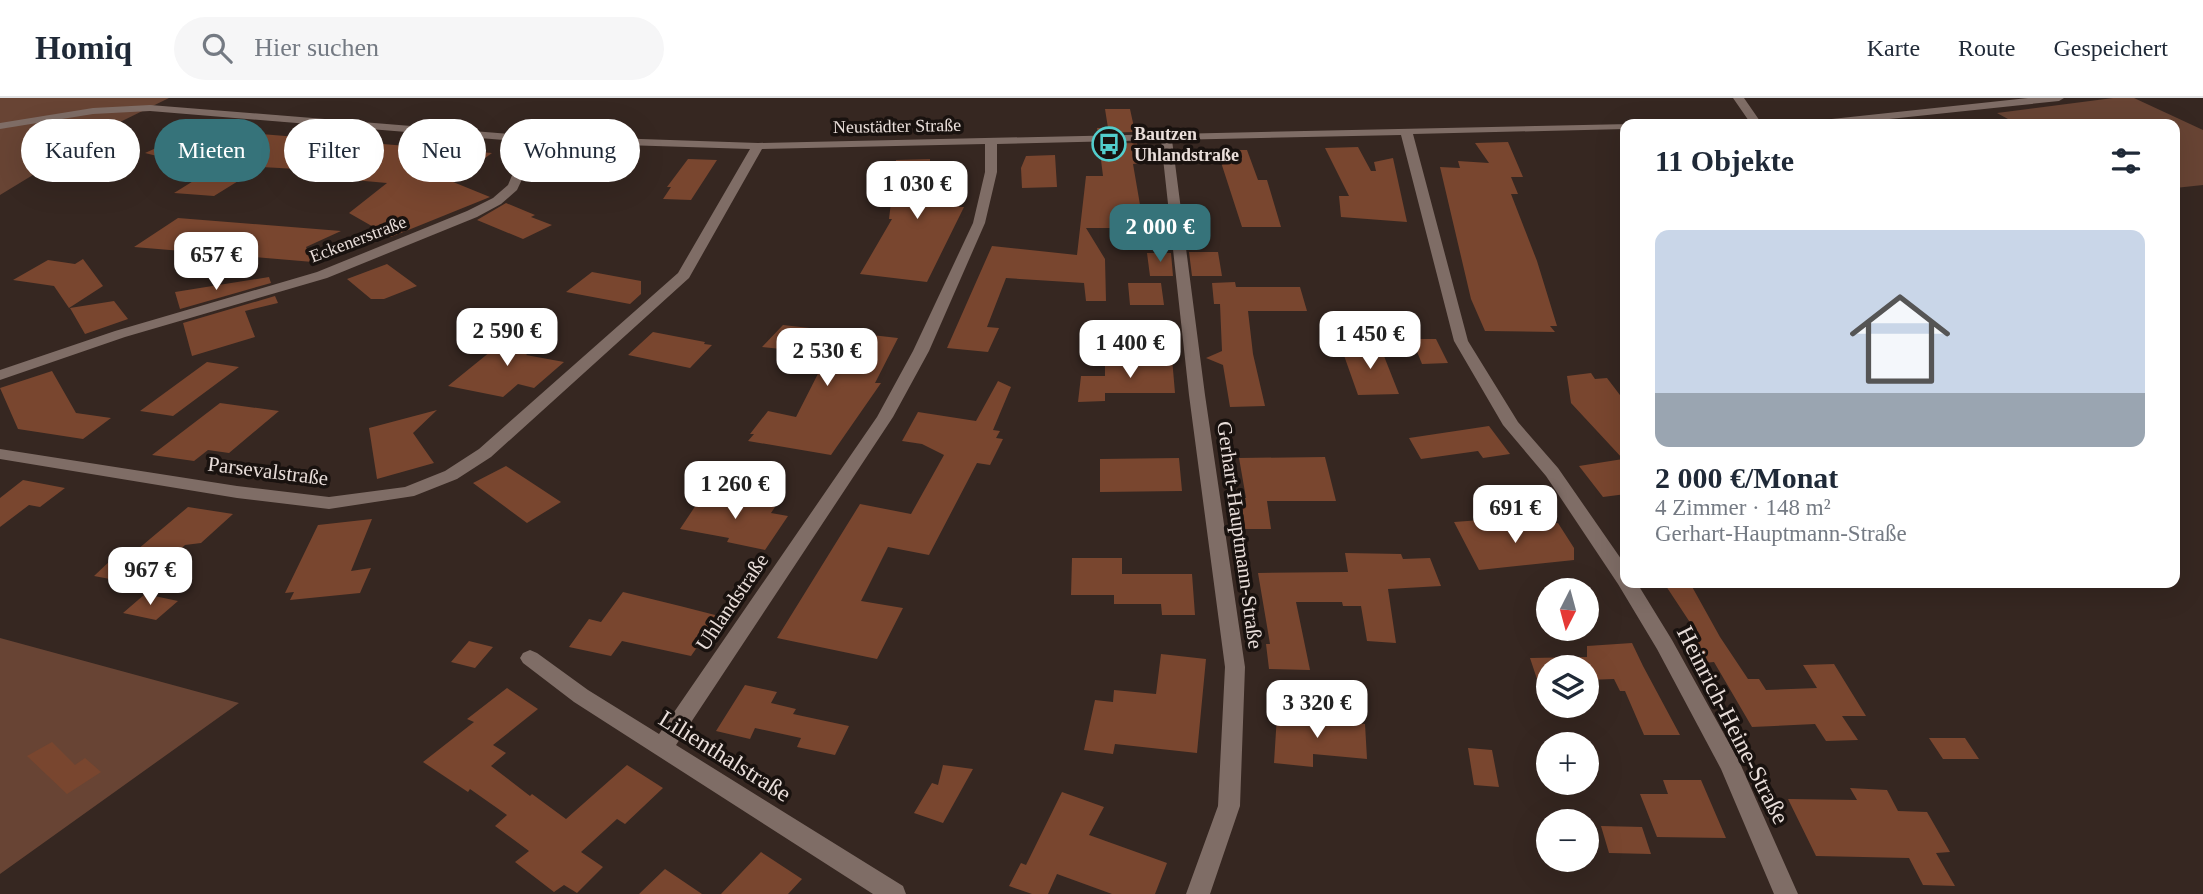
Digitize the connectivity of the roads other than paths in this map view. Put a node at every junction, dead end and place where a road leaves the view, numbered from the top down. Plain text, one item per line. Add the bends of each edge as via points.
1 (198, 98) edge
2 (1738, 98) edge
3 (2060, 98) edge
4 (171, 109) junction
5 (1753, 119) edge
6 (1860, 119) edge
7 (0, 125) edge
8 (1620, 126) edge
9 (1406, 131) junction
10 (500, 136) edge
11 (1166, 136) junction
12 (991, 141) junction
13 (640, 142) edge
14 (758, 146) junction
15 (515, 182) edge
16 (0, 375) edge
17 (0, 454) edge
18 (1620, 573) edge
19 (1630, 588) edge
20 (530, 658) dead end
21 (662, 747) junction
22 (894, 894) edge
23 (1198, 894) edge
24 (1786, 894) edge

1 - 4 street, Neustädter Straße
2 - 5 street
3 - 6 street
4 - 7 street, Neustädter Straße via 93,111
4 - 10 street, Neustädter Straße
8 - 9 street, Neustädter Straße
9 - 11 street, Neustädter Straße
9 - 18 street, Heinrich-Heine-Straße via 1461,341 1511,425 1552,472
11 - 12 street, Neustädter Straße
11 - 23 street, Gerhart-Hauptmann-Straße via 1235,667 1228,806
12 - 14 street, Neustädter Straße
12 - 21 street, Uhlandstraße via 991,172 979,223 921,351 885,417
13 - 14 street, Neustädter Straße
14 - 17 street, Parsevalstraße via 684,275 485,453 451,475 408,492 329,503
15 - 16 street, Eckenerstraße via 497,201 472,214 322,275 120,334
19 - 24 street, Heinrich-Heine-Straße via 1731,767
20 - 21 street, Lilienthalstraße
21 - 22 street, Lilienthalstraße

